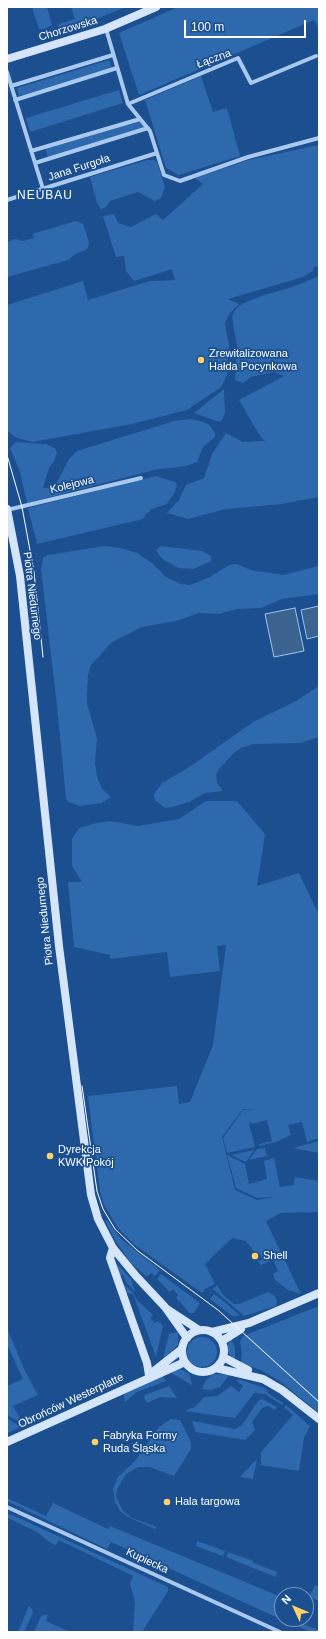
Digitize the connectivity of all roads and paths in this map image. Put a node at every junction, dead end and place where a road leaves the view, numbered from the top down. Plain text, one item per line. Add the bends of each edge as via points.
1 (156, 7) edge
2 (106, 29) junction
3 (113, 55) junction
4 (316, 56) dead end
5 (7, 59) edge
6 (117, 68) junction
7 (7, 72) edge
8 (11, 86) junction
9 (15, 100) junction
10 (128, 104) junction
11 (140, 119) junction
12 (148, 128) junction
13 (319, 138) edge
14 (31, 151) junction
15 (157, 152) junction
16 (35, 163) junction
17 (43, 189) junction
18 (7, 200) edge
19 (142, 478) dead end
20 (7, 510) edge
21 (113, 1248) junction
22 (319, 1293) edge
23 (164, 1307) junction
24 (249, 1323) junction
25 (199, 1330) junction
26 (212, 1332) junction
27 (187, 1338) junction
28 (222, 1341) junction
29 (182, 1349) junction
30 (223, 1356) junction
31 (185, 1362) junction
32 (216, 1368) junction
33 (256, 1375) junction
34 (147, 1378) junction
35 (319, 1419) edge
36 (7, 1442) edge
37 (7, 1507) edge
38 (280, 1632) edge

1 - 2 street, Chorzowska
2 - 3 street
2 - 5 street, Chorzowska
3 - 6 street
3 - 8 street
4 - 10 street, Łączna via 251,83 238,58
6 - 9 street
6 - 10 street
7 - 8 street
8 - 9 street
9 - 14 street
10 - 11 street
11 - 12 street
11 - 14 street
12 - 15 street
12 - 16 street
13 - 15 street via 248,157 180,181 164,175
14 - 16 street
15 - 17 street, Jana Furgoła
16 - 17 street
17 - 18 street, Jana Furgoła
19 - 20 street, Kolejowa
20 - 21 street, Piotra Niedurnego via 20,576 59,946 87,1174 98,1219
21 - 23 street, Piotra Niedurnego
21 - 34 street via 110,1258 147,1363
22 - 24 street
23 - 25 street, Piotra Niedurnego
23 - 27 street, Piotra Niedurnego
24 - 26 street
24 - 28 street
25 - 26 street
25 - 27 street
26 - 28 street
27 - 29 street
28 - 30 street
29 - 31 street
29 - 34 street, Obrońców Westerplatte
30 - 32 street
30 - 33 street
31 - 32 street via 194,1371 210,1371
31 - 34 street, Obrońców Westerplatte
32 - 33 street
33 - 35 street via 282,1390
34 - 36 street, Obrońców Westerplatte
37 - 38 street, Kupiecka

